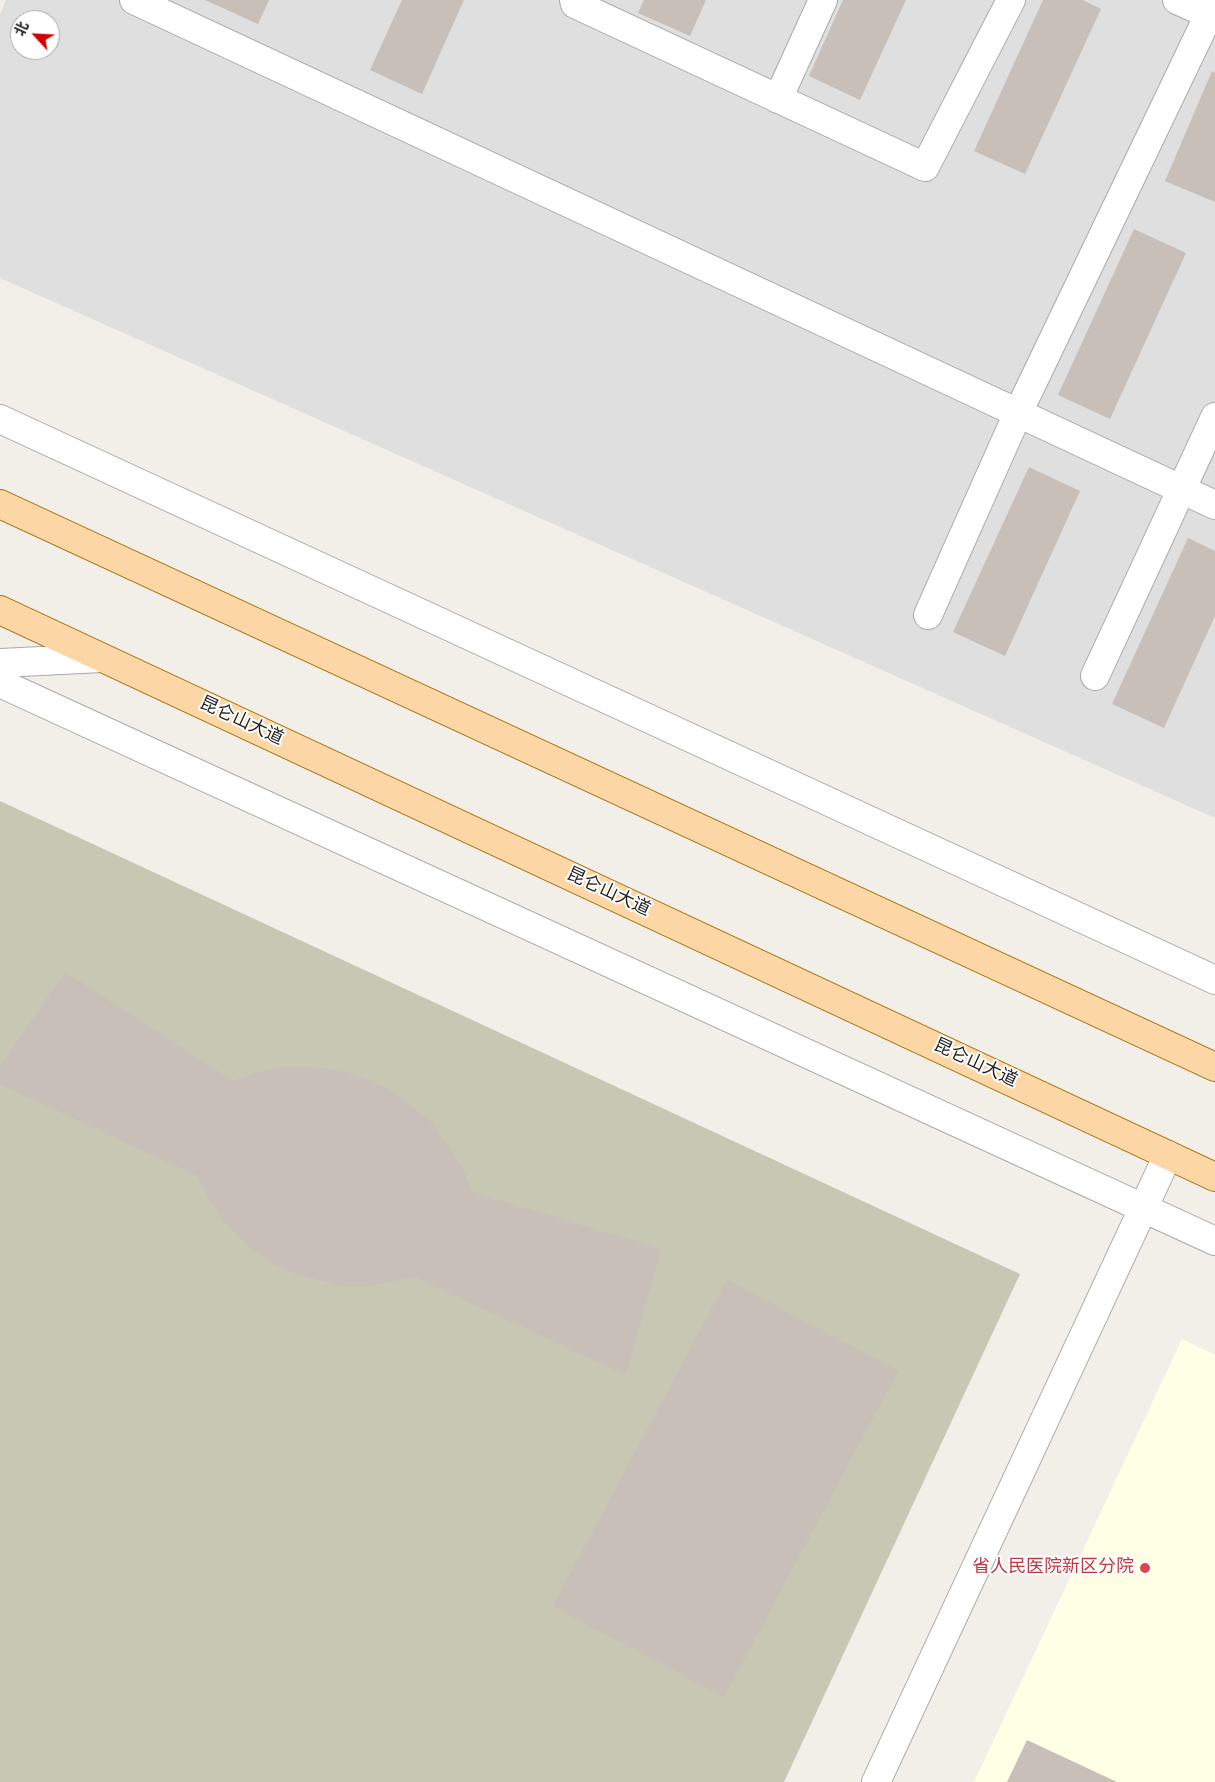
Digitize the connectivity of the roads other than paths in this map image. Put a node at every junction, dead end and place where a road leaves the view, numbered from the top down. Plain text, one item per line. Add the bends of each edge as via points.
1 (134, 0) edge
2 (574, 0) edge
3 (823, 0) edge
4 (1012, 0) edge
5 (1177, 0) edge
6 (169, 7) edge
7 (605, 8) edge
8 (1213, 11) edge
9 (778, 99) junction
10 (1018, 413) junction
11 (1215, 416) edge
12 (0, 419) edge
13 (1181, 490) junction
14 (0, 504) edge
15 (1215, 505) edge
16 (0, 610) edge
17 (928, 615) dead end
18 (102, 658) junction
19 (0, 663) edge
20 (1096, 676) dead end
21 (0, 683) edge
22 (1215, 980) edge
23 (1215, 1067) edge
24 (1168, 1155) junction
25 (1215, 1177) edge
26 (1143, 1208) junction
27 (1215, 1241) edge
28 (876, 1782) edge

1 - 6 street
2 - 7 street via 575,4
3 - 9 street
4 - 9 street via 925,167
5 - 8 street
6 - 10 street
7 - 9 street
8 - 10 street
10 - 13 street
10 - 17 street
11 - 13 street
12 - 22 street
13 - 15 street
13 - 20 street
14 - 23 main road
16 - 18 main road, 昆仑山大道
18 - 19 street
18 - 24 main road, 昆仑山大道
21 - 26 street
24 - 25 main road, 昆仑山大道
24 - 26 street
26 - 27 street
26 - 28 street

